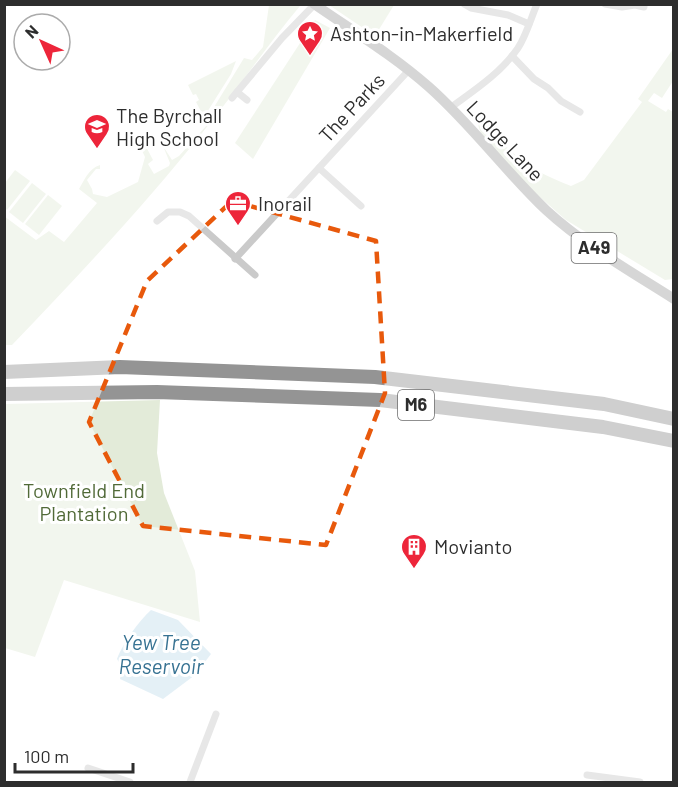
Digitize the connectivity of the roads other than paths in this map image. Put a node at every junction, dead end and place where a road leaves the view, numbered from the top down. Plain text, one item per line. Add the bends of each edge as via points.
1 (314, 4) edge
2 (464, 4) edge
3 (537, 4) edge
4 (605, 4) edge
5 (635, 5) edge
6 (644, 7) dead end
7 (529, 24) junction
8 (512, 56) junction
9 (409, 70) junction
10 (247, 100) dead end
11 (450, 108) junction
12 (580, 112) dead end
13 (319, 168) junction
14 (361, 206) dead end
15 (157, 221) dead end
16 (235, 259) junction
17 (255, 275) dead end
18 (674, 299) edge
19 (4, 372) edge
20 (4, 394) edge
21 (674, 419) edge
22 (674, 441) edge
23 (216, 714) dead end
24 (88, 768) dead end
25 (586, 775) dead end
26 (130, 783) edge
27 (190, 783) edge
28 (640, 783) edge

1 - 9 main road, Lodge Lane / A49
1 - 10 street via 235,95
2 - 7 street
3 - 7 street
4 - 5 street
5 - 6 street
7 - 8 street
8 - 11 street
8 - 12 street via 534,79
9 - 11 main road, Lodge Lane / A49
9 - 13 street, The Parks
11 - 18 main road, Lodge Lane / A49 via 548,212 592,248
13 - 14 street, The Parks
13 - 16 street, The Parks
15 - 16 street via 168,212 185,214
16 - 17 street
19 - 21 highway, M6 via 120,367 375,377 604,404
20 - 22 highway, M6 via 156,392 380,400 603,427
23 - 27 street
24 - 26 street
25 - 28 street

